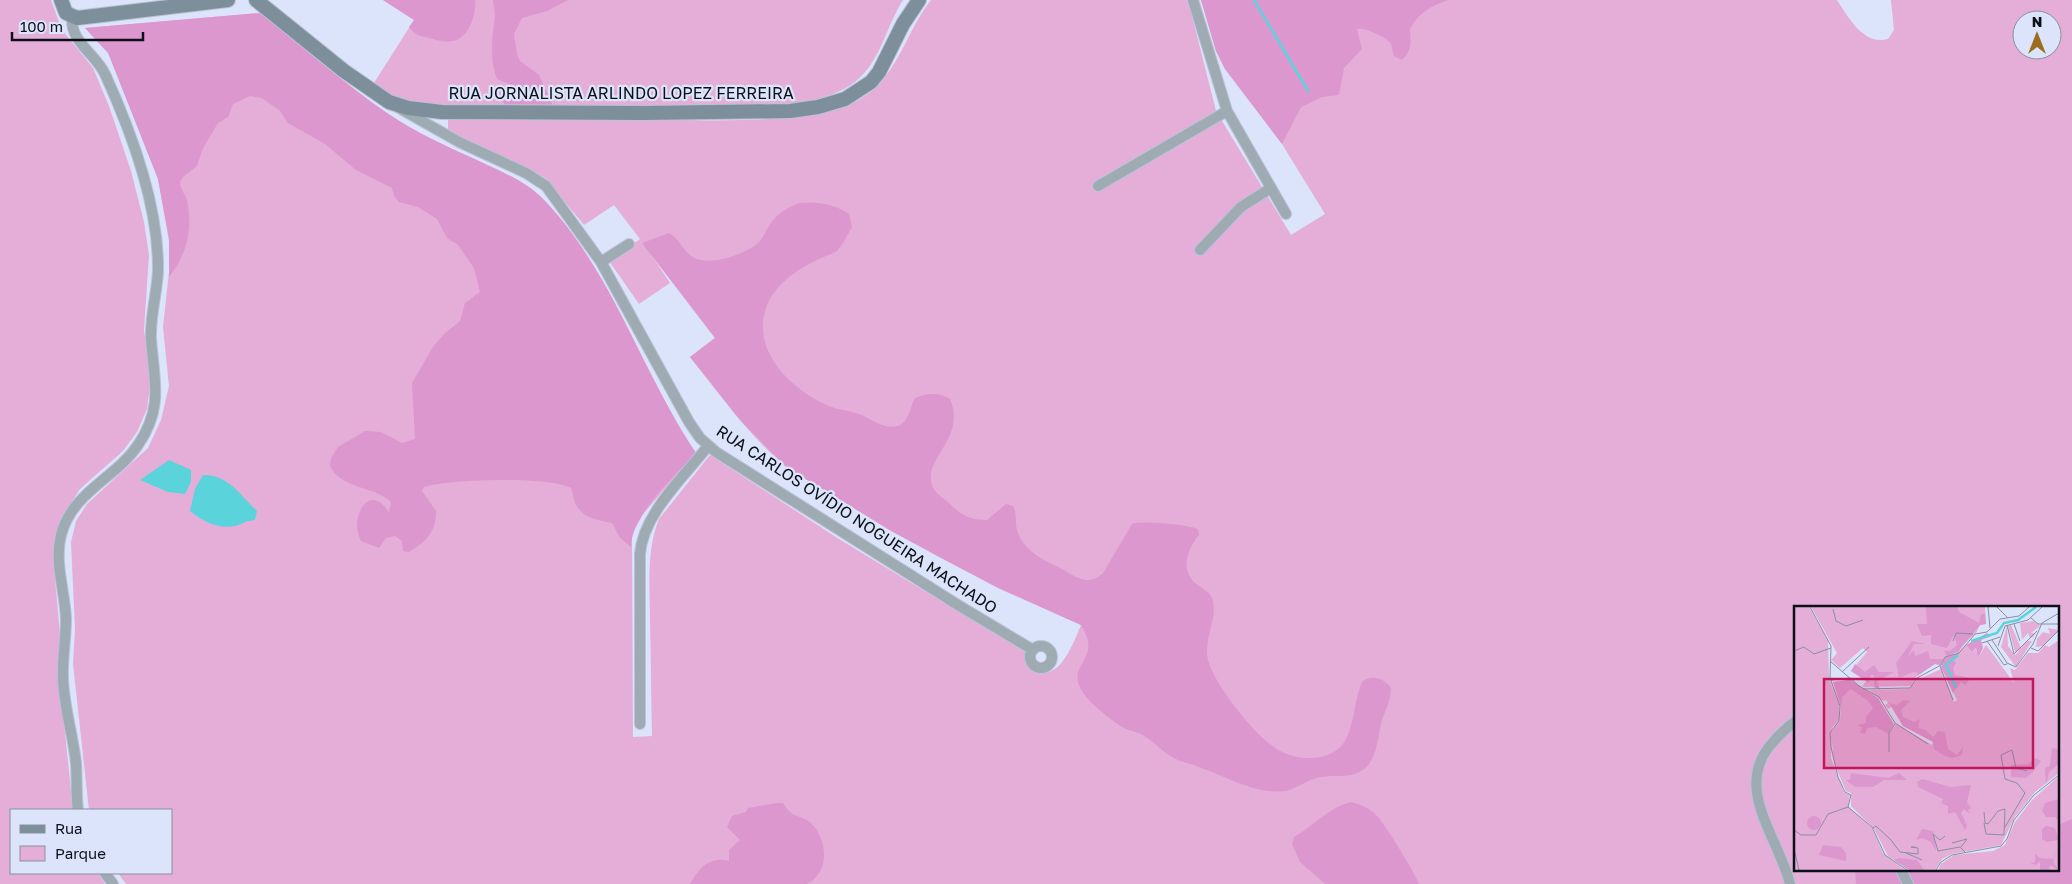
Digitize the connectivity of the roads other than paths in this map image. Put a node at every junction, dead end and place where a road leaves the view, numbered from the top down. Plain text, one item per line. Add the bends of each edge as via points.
1 (61, 0) edge
2 (228, 0) edge
3 (256, 0) edge
4 (919, 0) edge
5 (1193, 0) edge
6 (163, 4) edge
7 (72, 18) junction
8 (389, 102) junction
9 (1227, 111) junction
10 (1098, 186) dead end
11 (1270, 188) junction
12 (1286, 214) dead end
13 (629, 244) dead end
14 (1200, 250) dead end
15 (601, 262) junction
16 (708, 446) junction
17 (1033, 650) dead end
18 (1794, 722) edge
19 (640, 724) dead end
20 (78, 809) edge
21 (1902, 872) edge
22 (1790, 884) edge
23 (1908, 884) edge

1 - 7 street via 66,13
2 - 6 street
3 - 8 street, RUA CARLOS OVÍDIO NOGUEIRA MACHADO via 344,71
4 - 8 street, RUA JORNALISTA ARLINDO LOPEZ FERREIRA via 871,82 845,99 806,110 736,113 442,112
5 - 9 street
6 - 7 street
7 - 20 street via 73,32 105,74 136,156 158,255 151,338 156,394 150,424 138,446 88,491 66,522 61,535 66,618 63,678 76,763
8 - 15 street, RUA CARLOS OVÍDIO NOGUEIRA MACHADO via 459,142 537,179 556,196
9 - 10 street
9 - 11 street
11 - 12 street
11 - 14 street via 1241,207
13 - 15 street
15 - 16 street, RUA CARLOS OVÍDIO NOGUEIRA MACHADO via 689,422
16 - 17 street, RUA CARLOS OVÍDIO NOGUEIRA MACHADO
16 - 19 street via 659,508 645,528 642,539
18 - 22 street via 1763,755 1758,764 1756,782 1756,796
21 - 23 street

